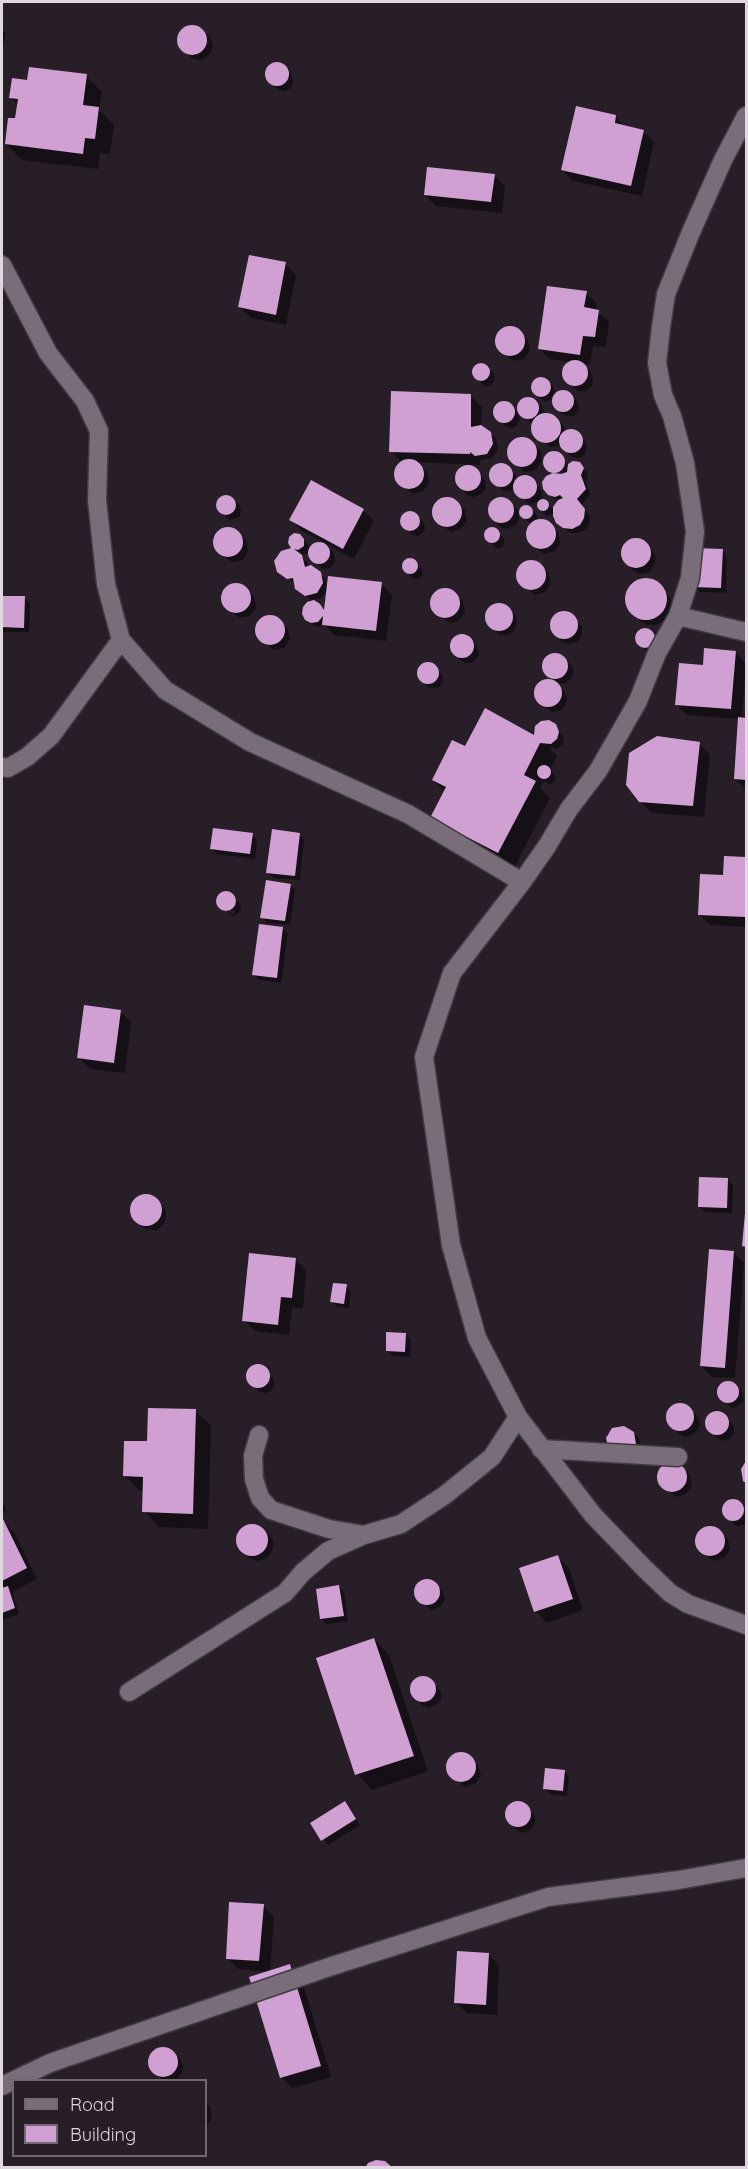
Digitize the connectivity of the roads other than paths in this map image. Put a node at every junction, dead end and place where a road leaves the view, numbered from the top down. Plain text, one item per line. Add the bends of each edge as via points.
1 (747, 116) edge
2 (2, 265) edge
3 (678, 616) junction
4 (747, 633) edge
5 (121, 640) junction
6 (2, 767) edge
7 (522, 882) junction
8 (518, 1417) junction
9 (259, 1435) dead end
10 (541, 1449) junction
11 (678, 1456) dead end
12 (364, 1535) junction
13 (747, 1625) edge
14 (129, 1692) dead end
15 (747, 1868) edge
16 (17, 2079) edge

1 - 3 street via 687,242 666,294 661,327 657,363 685,463 695,531 690,578
2 - 5 street via 48,353 85,401 99,431 97,500 106,584
3 - 4 street
3 - 7 street via 657,653 638,701 598,771
5 - 6 street via 51,736 27,757 8,768
5 - 7 street via 165,690 250,742 408,814
7 - 8 street via 452,973 424,1057 451,1245 477,1338
8 - 10 street
8 - 12 street via 492,1457 445,1496 401,1524
9 - 12 street via 253,1456 254,1473 260,1498 271,1510 329,1529
10 - 11 street
10 - 13 street via 594,1515 670,1593 688,1604
12 - 14 street via 328,1551 285,1593
15 - 16 street via 548,1897 329,1967 50,2063

